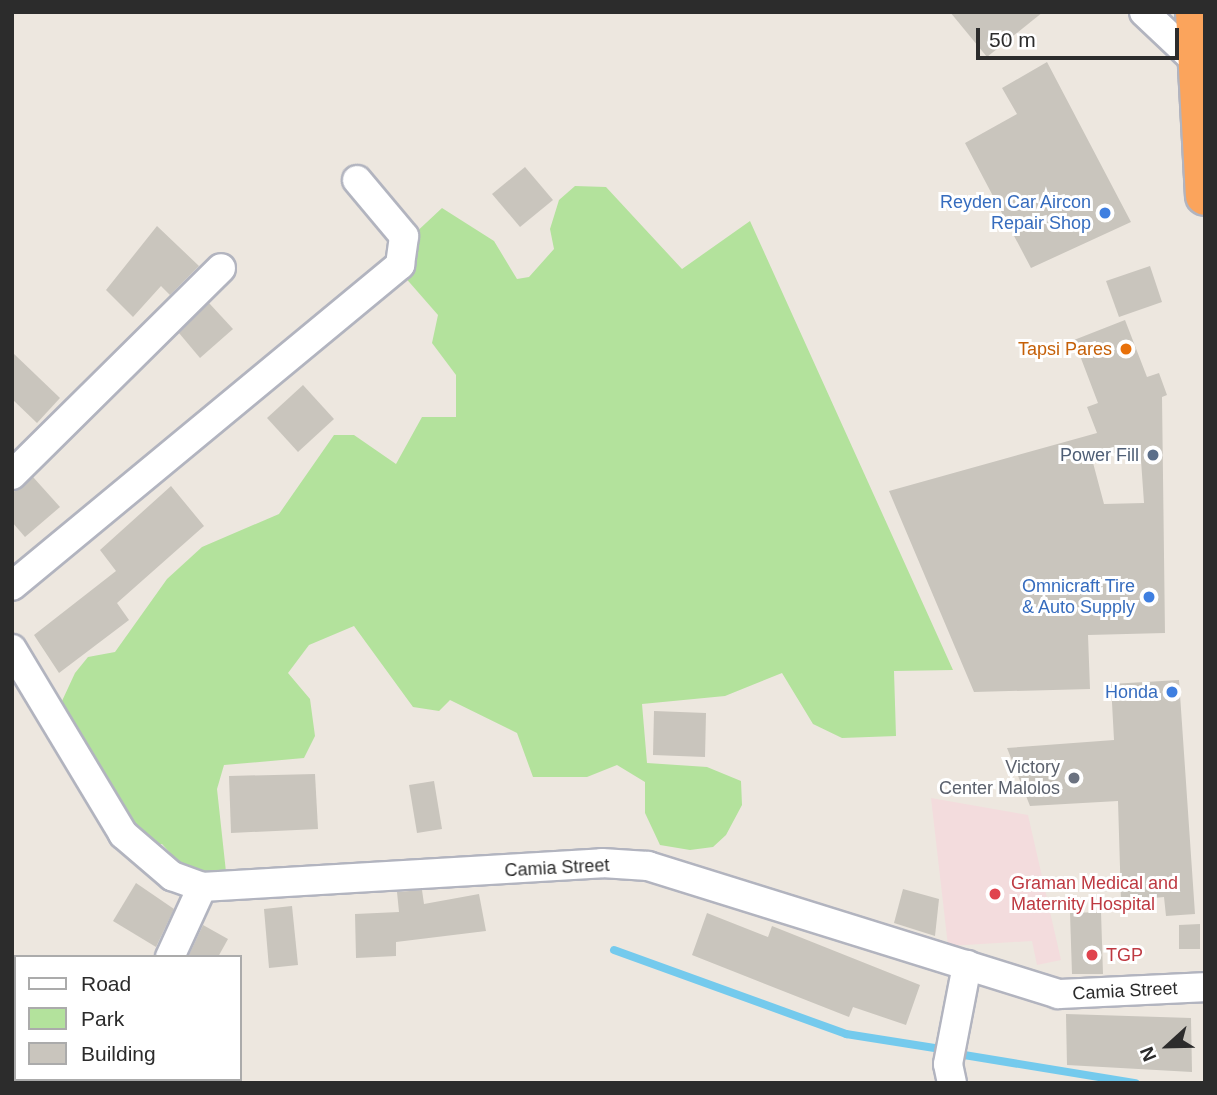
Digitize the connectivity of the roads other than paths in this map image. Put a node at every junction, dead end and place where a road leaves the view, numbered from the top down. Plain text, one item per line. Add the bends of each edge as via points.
1 (1144, 12) edge
2 (1195, 12) edge
3 (1198, 63) junction
4 (357, 180) dead end
5 (1205, 197) edge
6 (221, 268) dead end
7 (12, 475) edge
8 (12, 586) edge
9 (12, 649) edge
10 (202, 887) junction
11 (171, 955) edge
12 (967, 965) junction
13 (1205, 986) edge
14 (952, 1083) edge

1 - 3 street
2 - 3 highway
3 - 5 highway
4 - 8 street via 404,236 400,265
6 - 7 street
9 - 10 street, Camia Street via 123,834 172,876
10 - 11 street
10 - 12 street, Camia Street via 602,863 648,866
12 - 13 street, Camia Street via 1058,994
12 - 14 street via 948,1064

